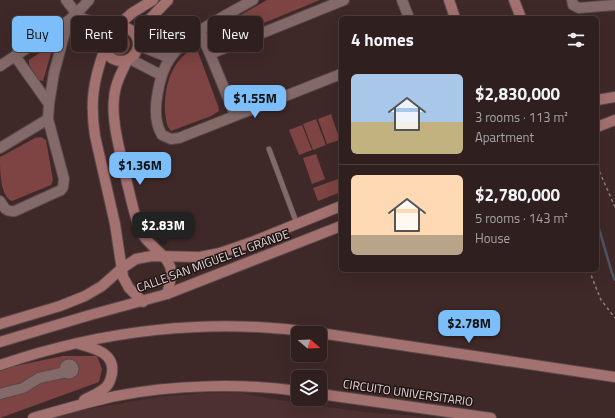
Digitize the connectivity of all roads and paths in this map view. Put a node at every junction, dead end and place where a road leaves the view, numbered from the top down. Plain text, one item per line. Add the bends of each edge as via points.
1 (66, 0) edge
2 (89, 0) edge
3 (153, 0) edge
4 (168, 0) edge
5 (253, 0) edge
6 (344, 0) edge
7 (402, 0) edge
8 (449, 0) edge
9 (514, 0) edge
10 (572, 0) edge
11 (615, 5) edge
12 (79, 16) joint
13 (153, 16) edge
14 (408, 16) edge
15 (455, 16) edge
16 (520, 16) edge
17 (127, 17) edge
18 (71, 20) edge
19 (68, 21) junction
20 (127, 29) edge
21 (200, 31) joint
22 (135, 36) edge
23 (103, 52) edge
24 (106, 52) edge
25 (136, 52) edge
26 (157, 52) edge
27 (175, 52) edge
28 (210, 54) junction
29 (15, 56) junction
30 (170, 58) junction
31 (128, 60) junction
32 (0, 66) edge
33 (162, 75) junction
34 (339, 75) edge
35 (615, 97) edge
36 (599, 100) edge
37 (49, 104) junction
38 (235, 115) junction
39 (48, 119) junction
40 (615, 120) edge
41 (599, 126) edge
42 (0, 148) edge
43 (269, 149) dead end
44 (599, 171) edge
45 (0, 201) edge
46 (339, 207) edge
47 (615, 207) edge
48 (297, 224) junction
49 (339, 227) edge
50 (164, 257) junction
51 (121, 269) junction
52 (590, 272) edge
53 (167, 294) junction
54 (143, 302) junction
55 (615, 318) edge
56 (0, 324) edge
57 (291, 330) edge
58 (327, 334) edge
59 (0, 342) edge
60 (77, 343) junction
61 (0, 365) edge
62 (66, 372) dead end
63 (615, 377) edge
64 (291, 390) edge
65 (0, 394) edge
66 (327, 395) edge
67 (68, 408) junction
68 (33, 418) edge
69 (491, 418) edge

1 - 12 street
2 - 12 street
3 - 17 street
4 - 13 street
5 - 21 street
6 - 28 street
7 - 14 street
8 - 15 street
9 - 16 street
10 - 11 street via 573,5 577,7
18 - 19 street
19 - 29 street
19 - 37 street via 54,73
20 - 22 street
21 - 28 street
23 - 51 street via 95,78 93,122 116,230
24 - 31 street via 112,60
25 - 31 street
26 - 30 street
27 - 30 street
28 - 38 street
29 - 32 street
29 - 37 street
30 - 33 street
31 - 33 street
31 - 50 street via 114,99 116,127 140,230 148,243
33 - 38 street via 156,114 159,131 166,138 179,138
34 - 38 street
35 - 36 street
37 - 39 street
39 - 42 street
39 - 45 street via 64,187 11,212 4,209
40 - 41 street
43 - 48 lane
44 - 47 path
46 - 48 street, CALLE SAN MIGUEL EL GRANDE
48 - 50 street, CALLE SAN MIGUEL EL GRANDE via 220,253 200,257
49 - 53 street, CALLE SAN MIGUEL EL GRANDE
50 - 51 street, CALLE SAN MIGUEL EL GRANDE via 136,259
50 - 53 street via 171,268
51 - 54 street via 129,288
51 - 56 street, CALLE SAN MIGUEL EL GRANDE via 102,286 85,296
52 - 55 path via 601,300
53 - 54 street, CALLE SAN MIGUEL EL GRANDE
54 - 59 street, CALLE SAN MIGUEL EL GRANDE
57 - 60 street via 208,326 121,334
58 - 63 street
60 - 61 street
60 - 67 street via 96,348 106,355 112,365 112,371 105,387
62 - 65 street via 39,378 23,388
64 - 67 street via 213,386 183,388 117,396
66 - 69 street, CIRCUITO UNIVERSITARIO
67 - 68 street

